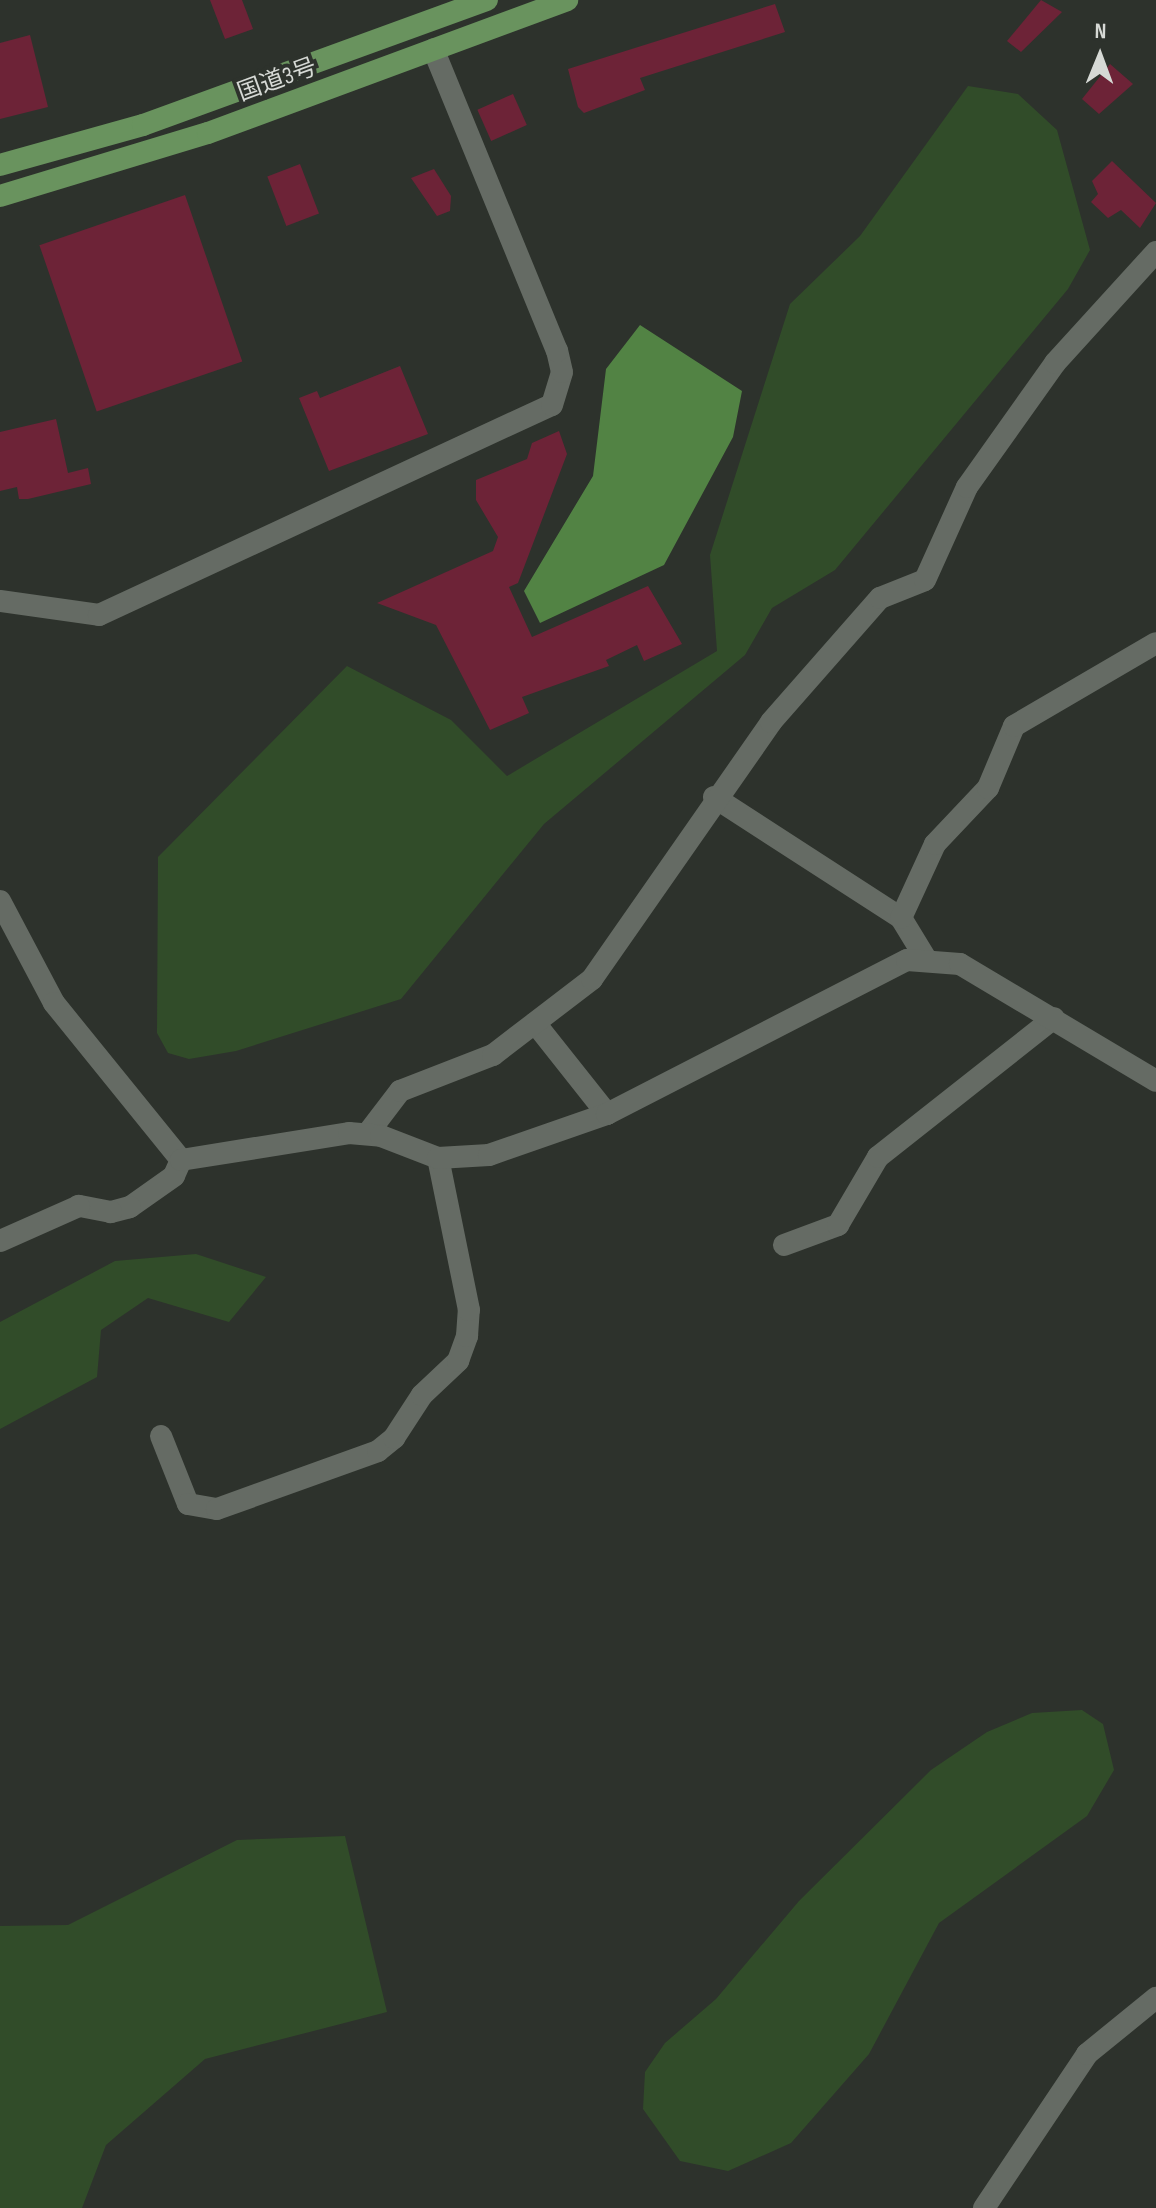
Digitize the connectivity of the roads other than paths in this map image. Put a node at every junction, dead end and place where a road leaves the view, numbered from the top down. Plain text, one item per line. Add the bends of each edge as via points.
1 (487, 0) edge
2 (567, 0) edge
3 (433, 49) junction
4 (0, 165) edge
5 (0, 196) edge
6 (1156, 252) edge
7 (0, 601) edge
8 (1156, 643) edge
9 (714, 797) junction
10 (0, 901) edge
11 (901, 918) junction
12 (926, 959) junction
13 (1054, 1018) junction
14 (535, 1023) junction
15 (1156, 1081) edge
16 (607, 1114) junction
17 (368, 1133) junction
18 (438, 1158) junction
19 (181, 1160) junction
20 (0, 1241) edge
21 (784, 1245) dead end
22 (161, 1436) dead end
23 (1156, 1998) edge
24 (984, 2208) edge

1 - 4 highway, 国道3号 via 143,125
2 - 3 highway, 国道3号
3 - 5 highway, 国道3号 via 208,133
3 - 7 street via 557,351 562,372 552,405 99,615
6 - 9 street via 1055,363 967,487 925,580 880,598
8 - 11 street via 1014,726 988,788 935,844
9 - 11 street
9 - 14 street via 607,961
10 - 19 street via 54,1003
11 - 12 street
12 - 13 street via 960,964
12 - 16 street via 873,972
13 - 15 street
13 - 21 street via 878,1157 838,1225
14 - 16 street
14 - 17 street via 493,1055 400,1091
16 - 18 street via 489,1155
17 - 18 street
17 - 19 street
18 - 22 street via 469,1310 467,1336 458,1361 422,1395 394,1438 378,1451 217,1509 188,1504
19 - 20 street via 174,1176 130,1207 111,1212 79,1206
23 - 24 street via 1087,2054

